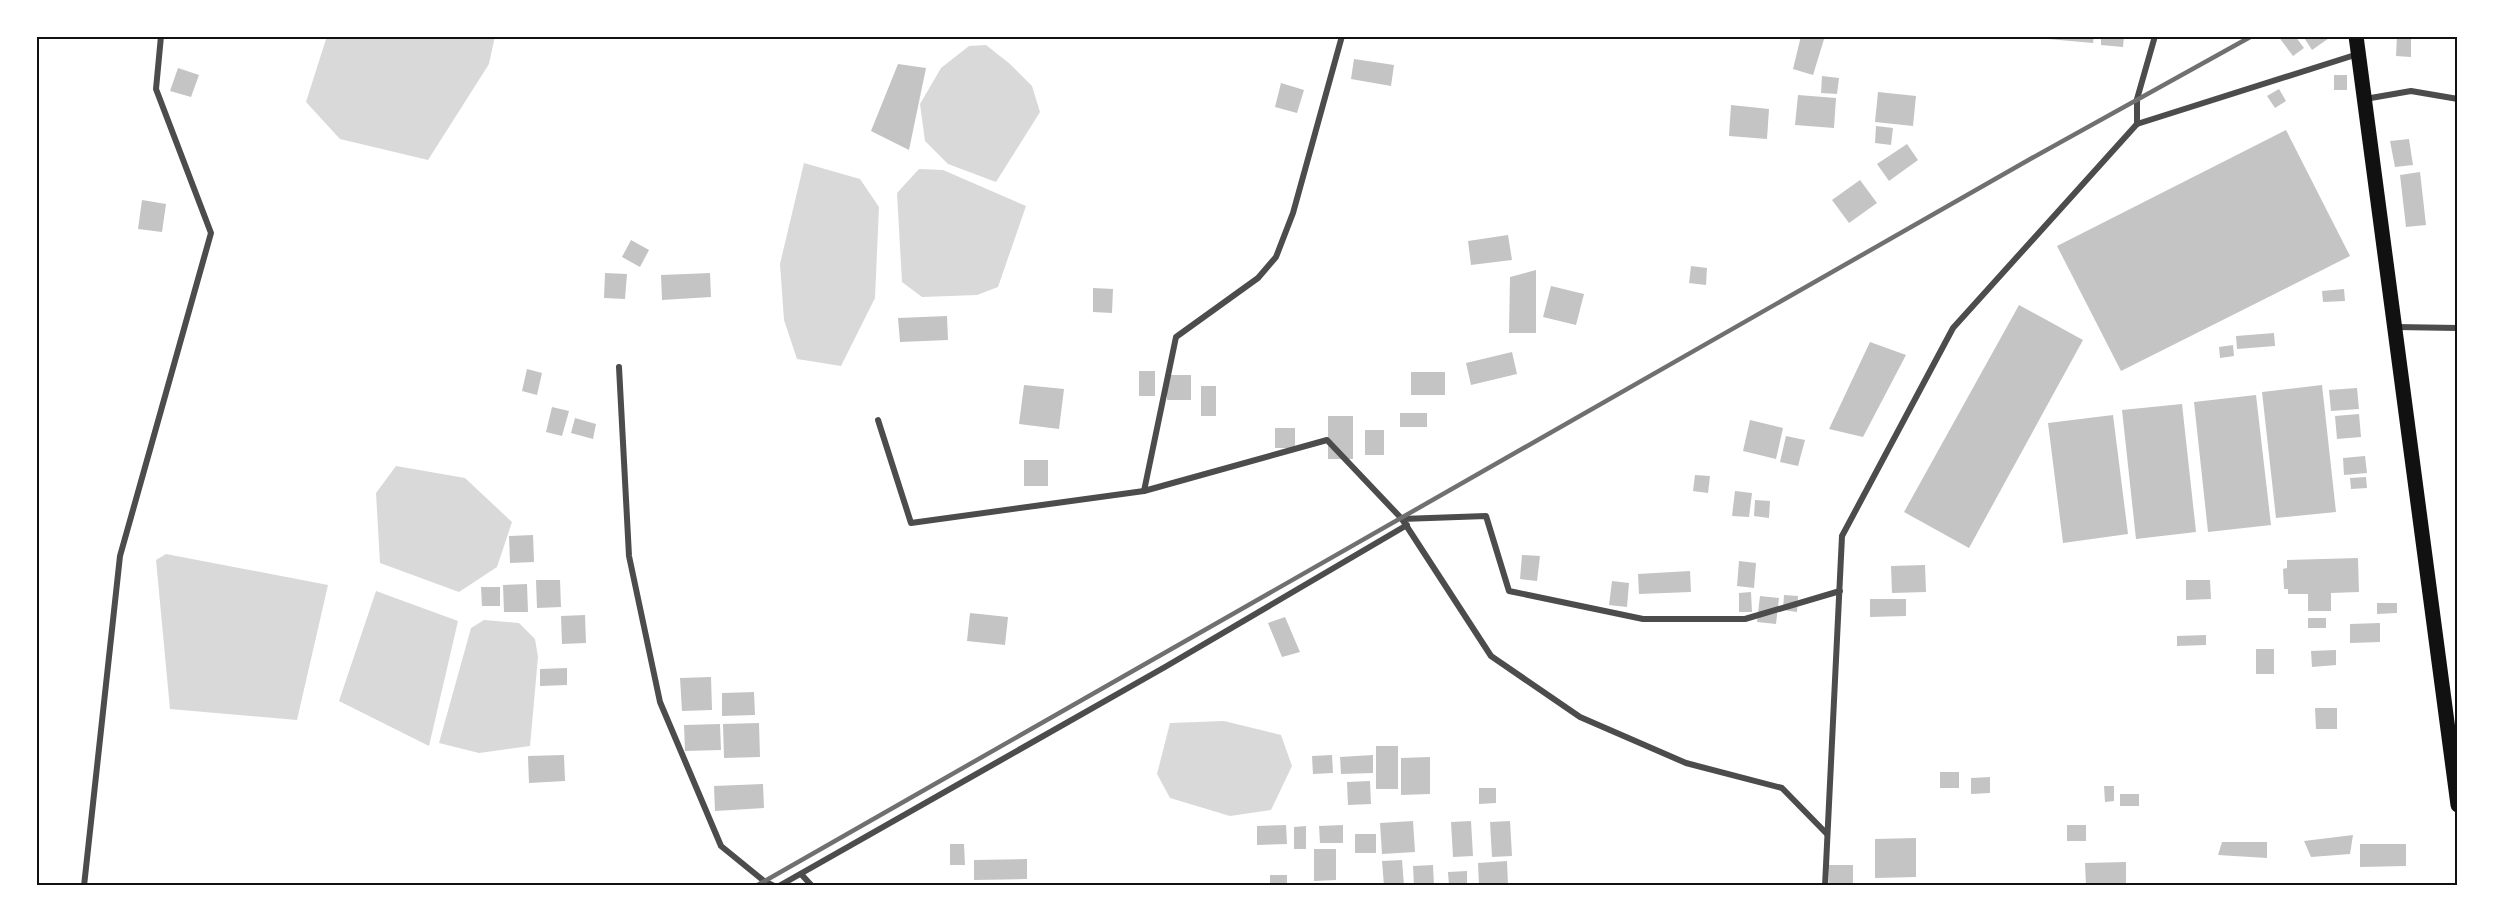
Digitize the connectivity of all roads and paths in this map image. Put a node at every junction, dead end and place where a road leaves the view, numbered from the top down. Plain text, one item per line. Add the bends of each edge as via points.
1 (161, 36) edge
2 (1342, 36) edge
3 (2155, 36) edge
4 (2356, 36) edge
5 (2358, 54) junction
6 (2365, 99) junction
7 (2458, 99) edge
8 (2137, 124) junction
9 (2395, 327) junction
10 (2458, 328) edge
11 (619, 367) dead end
12 (878, 420) dead end
13 (1144, 491) junction
14 (1402, 519) junction
15 (1407, 525) junction
16 (1840, 591) junction
17 (2453, 733) edge
18 (2458, 805) edge
19 (1827, 834) junction
20 (801, 874) junction
21 (84, 886) edge
22 (776, 886) edge
23 (812, 886) edge
24 (1824, 886) edge

1 - 21 street via 156,89 211,233 120,556
2 - 13 street via 1293,213 1276,257 1258,278 1176,336
3 - 8 street via 2137,99
4 - 5 highway
5 - 6 highway
5 - 8 street
6 - 7 street via 2411,91
6 - 9 highway
8 - 16 street via 1953,328 1842,536
9 - 10 street
9 - 17 highway
11 - 22 street via 630,556 660,702 721,846 764,881
12 - 13 street via 911,523
13 - 14 street via 1327,440
14 - 15 street
14 - 16 street via 1486,516 1509,591 1643,619 1745,619
15 - 19 street via 1491,656 1580,717 1686,763 1782,788
15 - 20 street
16 - 19 street
17 - 18 highway
19 - 24 street
20 - 22 street
20 - 23 street

